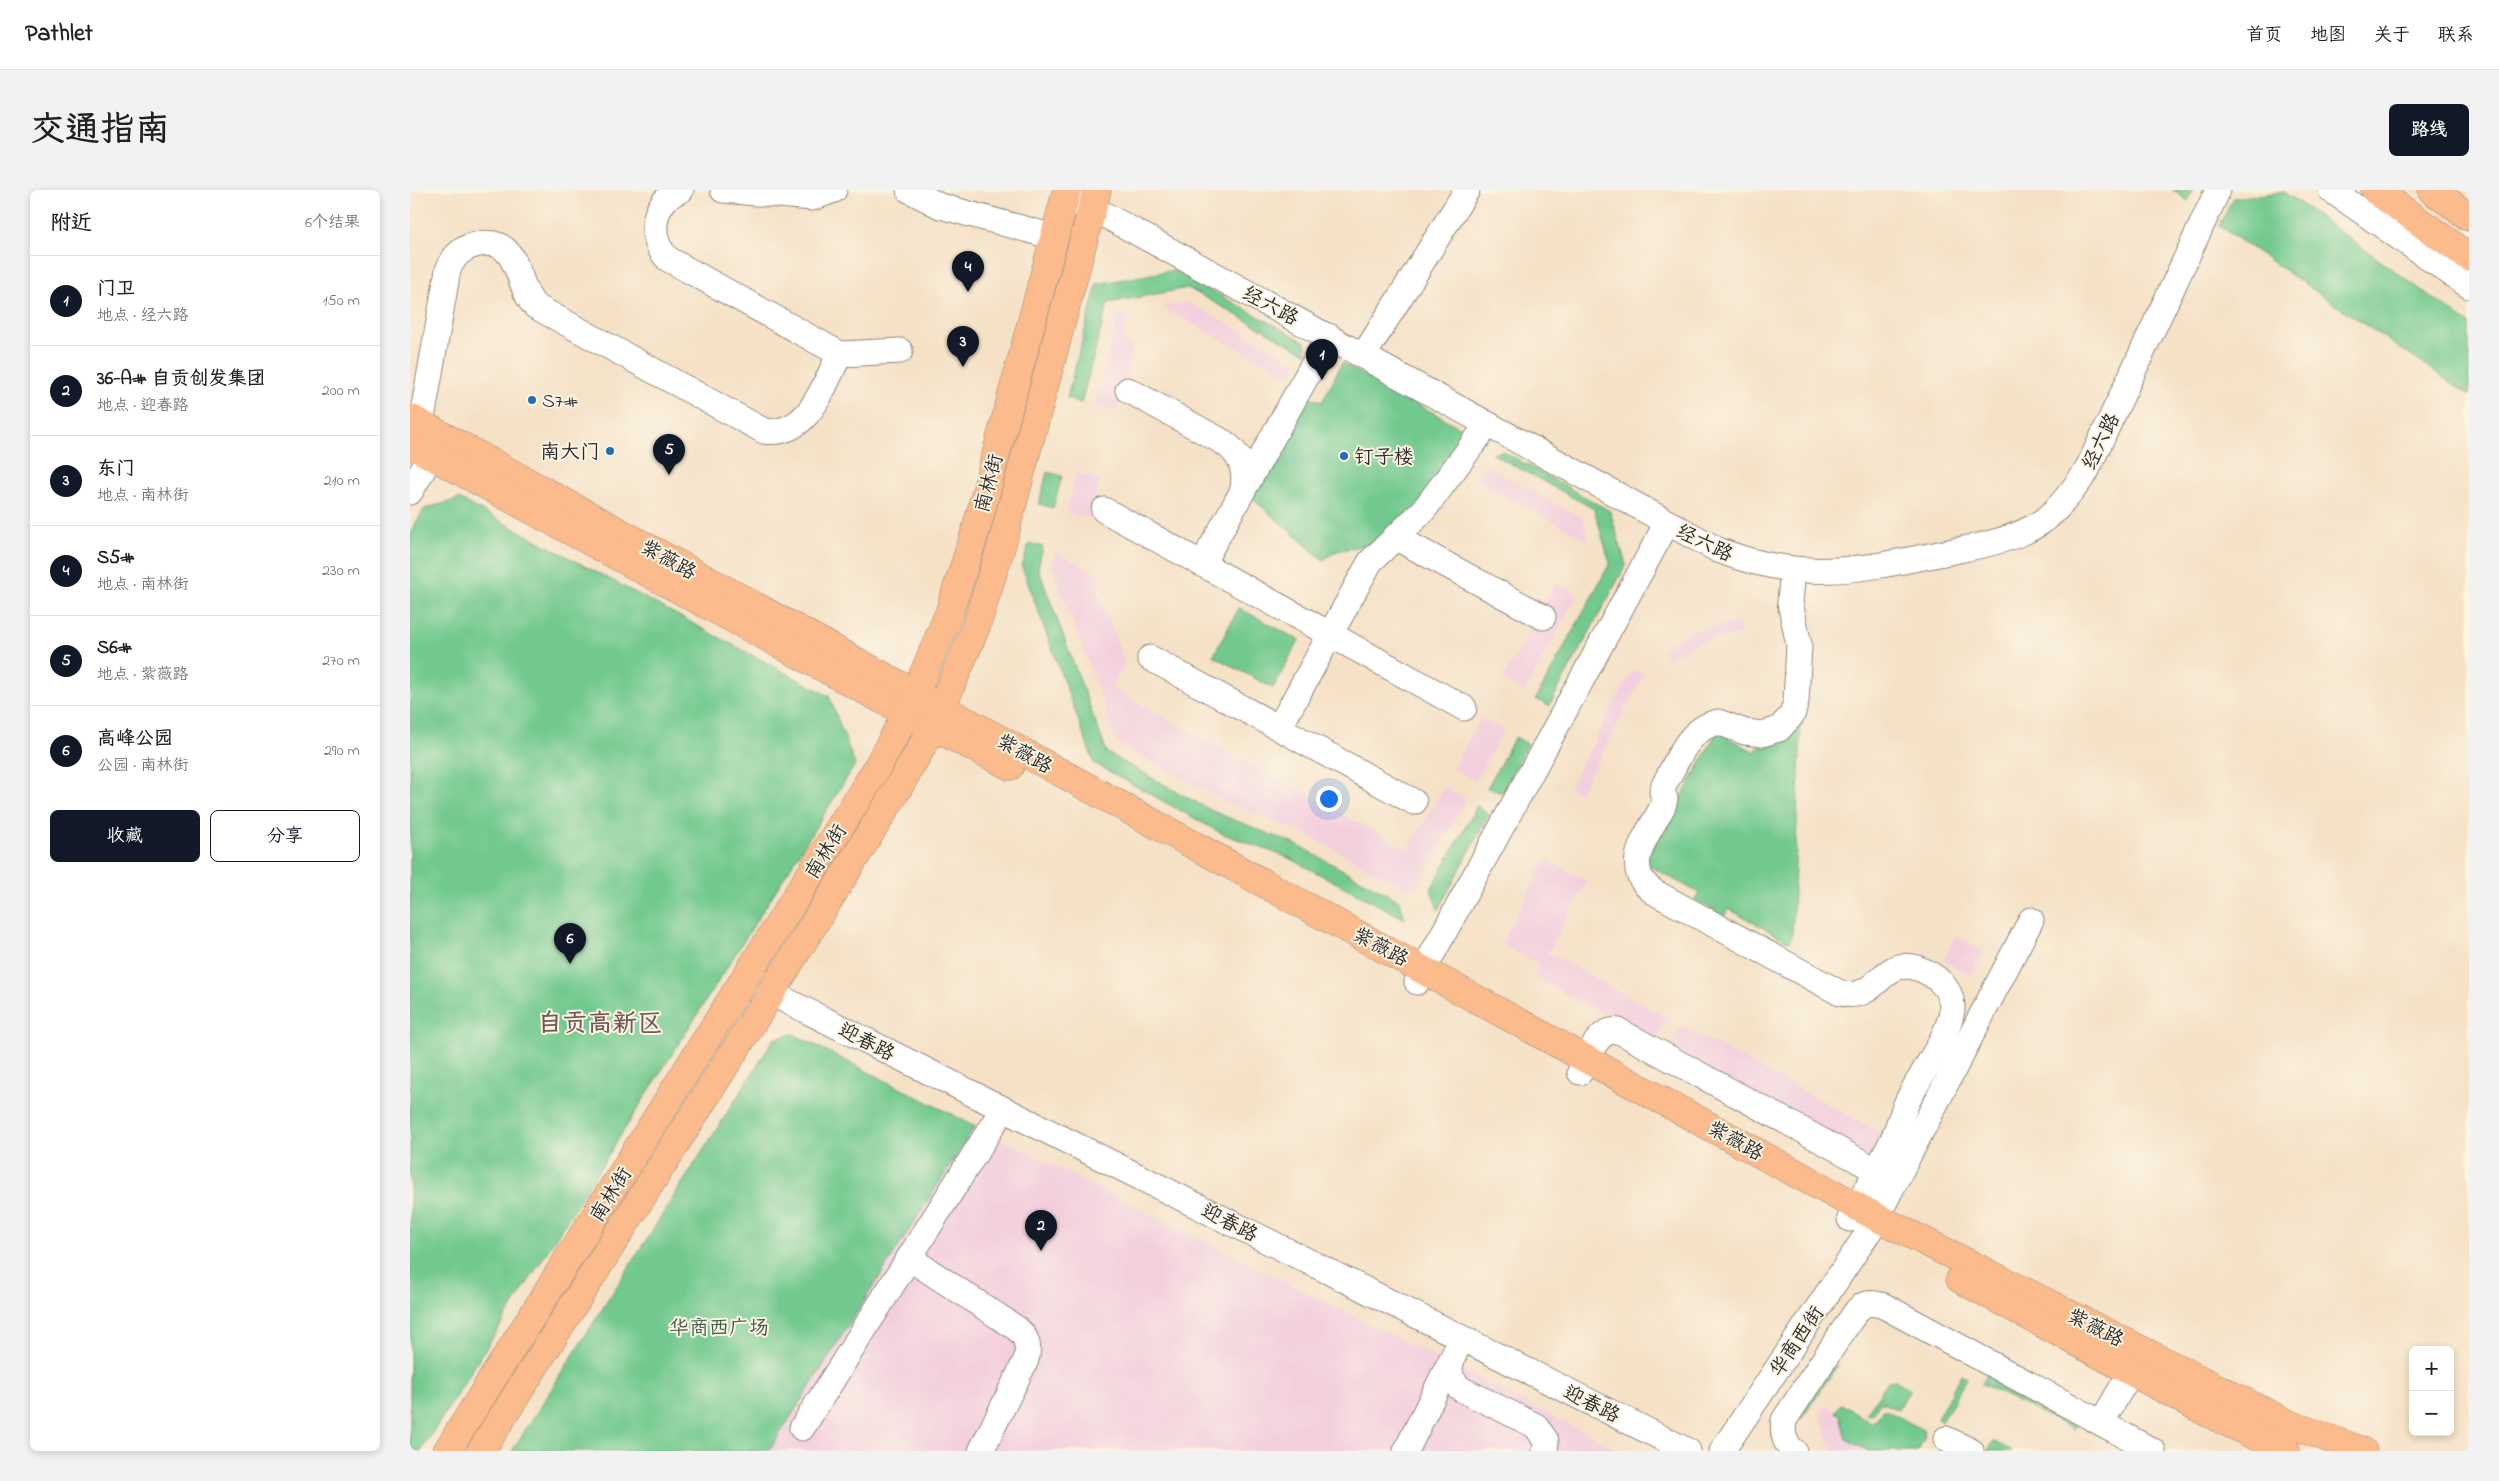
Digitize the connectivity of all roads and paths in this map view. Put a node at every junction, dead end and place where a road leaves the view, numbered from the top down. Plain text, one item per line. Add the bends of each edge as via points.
1 (681, 190) edge
2 (723, 190) edge
3 (834, 190) edge
4 (909, 190) edge
5 (1467, 190) edge
6 (2218, 190) edge
7 (2331, 190) edge
8 (2375, 190) edge
9 (2442, 193) edge
10 (1066, 195) edge
11 (666, 198) edge
12 (1095, 199) edge
13 (2469, 217) edge
14 (1054, 237) junction
15 (2469, 257) edge
16 (2469, 286) edge
17 (1329, 336) junction
18 (900, 351) dead end
19 (840, 354) junction
20 (1364, 355) junction
21 (1128, 390) dead end
22 (1488, 424) junction
23 (418, 436) edge
24 (1243, 489) junction
25 (410, 492) edge
26 (1104, 510) dead end
27 (1667, 523) junction
28 (1395, 537) junction
29 (1202, 564) junction
30 (1793, 570) junction
31 (1543, 618) dead end
32 (1330, 634) junction
33 (1150, 658) dead end
34 (911, 703) junction
35 (1464, 708) dead end
36 (938, 716) junction
37 (1279, 728) junction
38 (1414, 802) dead end
39 (2031, 920) dead end
40 (1420, 976) junction
41 (771, 993) junction
42 (1580, 1072) junction
43 (1003, 1109) junction
44 (1876, 1170) junction
45 (1863, 1218) junction
46 (909, 1258) junction
47 (1462, 1338) junction
48 (1451, 1360) junction
49 (2131, 1372) junction
50 (2101, 1423) junction
51 (802, 1428) dead end
52 (1946, 1438) dead end
53 (447, 1451) edge
54 (481, 1451) edge
55 (981, 1451) edge
56 (1406, 1451) edge
57 (1545, 1451) edge
58 (1688, 1451) edge
59 (1722, 1451) edge
60 (1794, 1451) edge
61 (1971, 1451) edge
62 (2153, 1451) edge
63 (2286, 1451) edge
64 (2363, 1451) edge

1 - 11 street
2 - 3 street via 812,198
4 - 14 street via 940,206
5 - 20 street
6 - 30 street, 经六路 via 2086,472 2066,500 2040,524 1983,544 1868,568 1818,572
7 - 16 street
8 - 15 main road
9 - 13 main road
10 - 12 street, 经六路
10 - 14 main road, 南林街
11 - 19 street via 654,222 655,240 668,259
12 - 17 street, 经六路
12 - 36 main road, 南林街 via 1001,547 976,626
14 - 34 main road, 南林街 via 975,533 949,613
17 - 20 street, 经六路
17 - 24 street
18 - 19 street
19 - 23 street via 802,421 788,430 764,432 535,306 523,288 514,258 501,248 479,244 459,252 448,270
20 - 22 street, 经六路
21 - 24 street via 1236,452 1244,469
22 - 27 street, 经六路
22 - 28 street via 1429,504
23 - 25 street
23 - 34 main road, 紫薇路
24 - 29 street
26 - 29 street
27 - 30 street, 经六路 via 1739,558
27 - 40 street
28 - 31 street
28 - 32 street via 1370,562
29 - 32 street
30 - 44 street via 1790,602 1799,645 1796,702 1792,716 1771,733 1754,734 1718,722 1696,731 1664,785 1663,806 1639,850 1636,866 1641,880 1654,892 1840,993 1858,995 1868,991 1889,971 1899,967 1919,969 1942,983 1950,996 1951,1019 1907,1101 1893,1139
32 - 35 street
32 - 37 street
33 - 37 street
34 - 36 main road, 紫薇路
34 - 53 main road, 南林街 via 868,782
36 - 40 main road, 紫薇路
36 - 41 main road, 南林街 via 900,786
37 - 38 street
39 - 45 street
40 - 42 main road, 紫薇路
40 - 45 main road, 紫薇路
41 - 43 street, 迎春路
41 - 54 main road, 南林街
42 - 44 street via 1600,1036 1609,1031 1619,1031
42 - 45 main road, 紫薇路
43 - 46 street
43 - 47 street, 迎春路
44 - 45 street
45 - 49 main road, 紫薇路
45 - 59 street, 华商西街
45 - 64 main road, 紫薇路 via 2289,1424
46 - 51 street
46 - 55 street via 1022,1332 1027,1341 1029,1352 1026,1360
47 - 48 street
47 - 58 street, 迎春路
48 - 56 street
48 - 57 street via 1449,1372 1456,1385 1536,1426 1546,1440
49 - 50 street
49 - 63 main road, 紫薇路
50 - 60 street via 1884,1306 1866,1303 1855,1313 1784,1420 1786,1442
50 - 62 street
52 - 61 street

